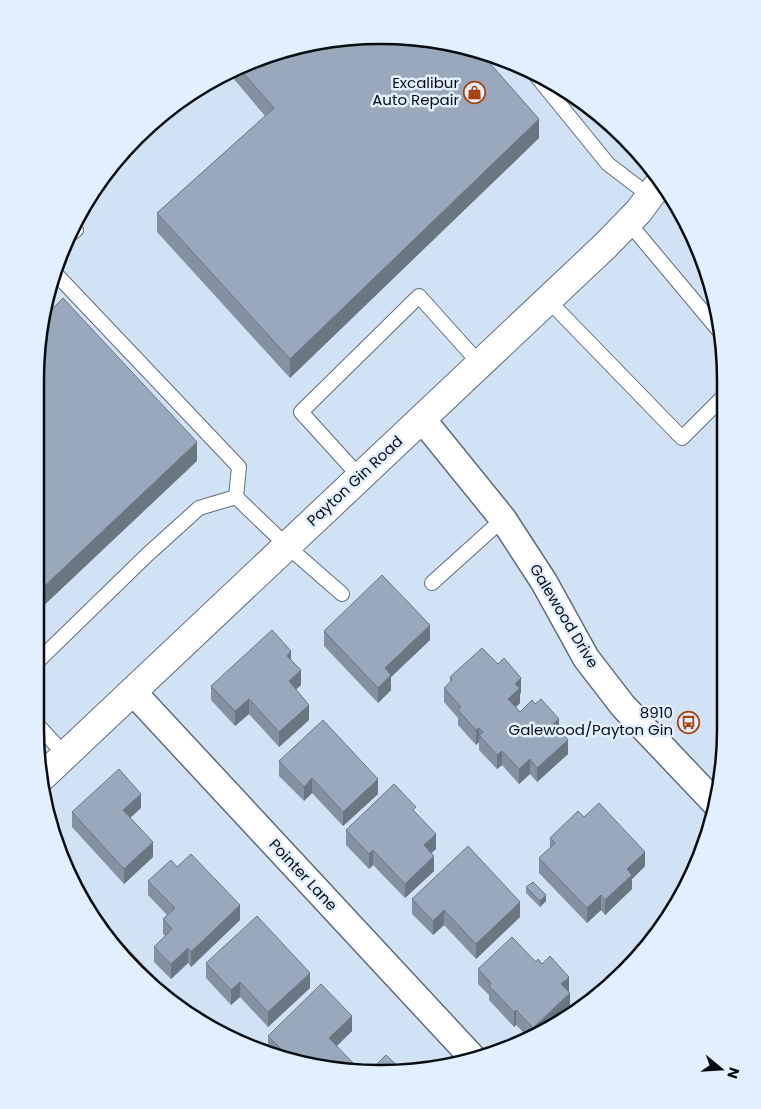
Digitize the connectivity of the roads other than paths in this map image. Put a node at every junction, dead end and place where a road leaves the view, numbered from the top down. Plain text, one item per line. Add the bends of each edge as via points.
1 (545, 87) edge
2 (656, 188) edge
3 (628, 222) junction
4 (60, 278) edge
5 (548, 300) junction
6 (712, 322) edge
7 (480, 364) junction
8 (717, 403) edge
9 (422, 419) junction
10 (360, 477) junction
11 (236, 497) junction
12 (503, 519) junction
13 (287, 546) junction
14 (432, 583) dead end
15 (342, 594) dead end
16 (44, 655) edge
17 (132, 692) junction
18 (44, 732) edge
19 (65, 755) junction
20 (47, 772) edge
21 (710, 798) edge
22 (469, 1054) edge

1 - 2 lane via 608,164
2 - 3 street, Payton Gin Road
3 - 5 street, Payton Gin Road
3 - 6 lane
4 - 11 lane via 239,467
5 - 7 street, Payton Gin Road
5 - 8 lane via 682,438
7 - 9 street, Payton Gin Road
7 - 10 lane via 418,296 301,412
9 - 10 street, Payton Gin Road
9 - 12 street, Galewood Drive
10 - 13 street, Payton Gin Road
11 - 13 lane
11 - 16 lane via 199,508
12 - 14 lane
12 - 21 street, Galewood Drive via 544,582 586,658 623,706
13 - 15 lane
13 - 17 street, Payton Gin Road
17 - 19 street, Payton Gin Road
17 - 22 street, Pointer Lane
18 - 19 lane
19 - 20 street, Payton Gin Road

